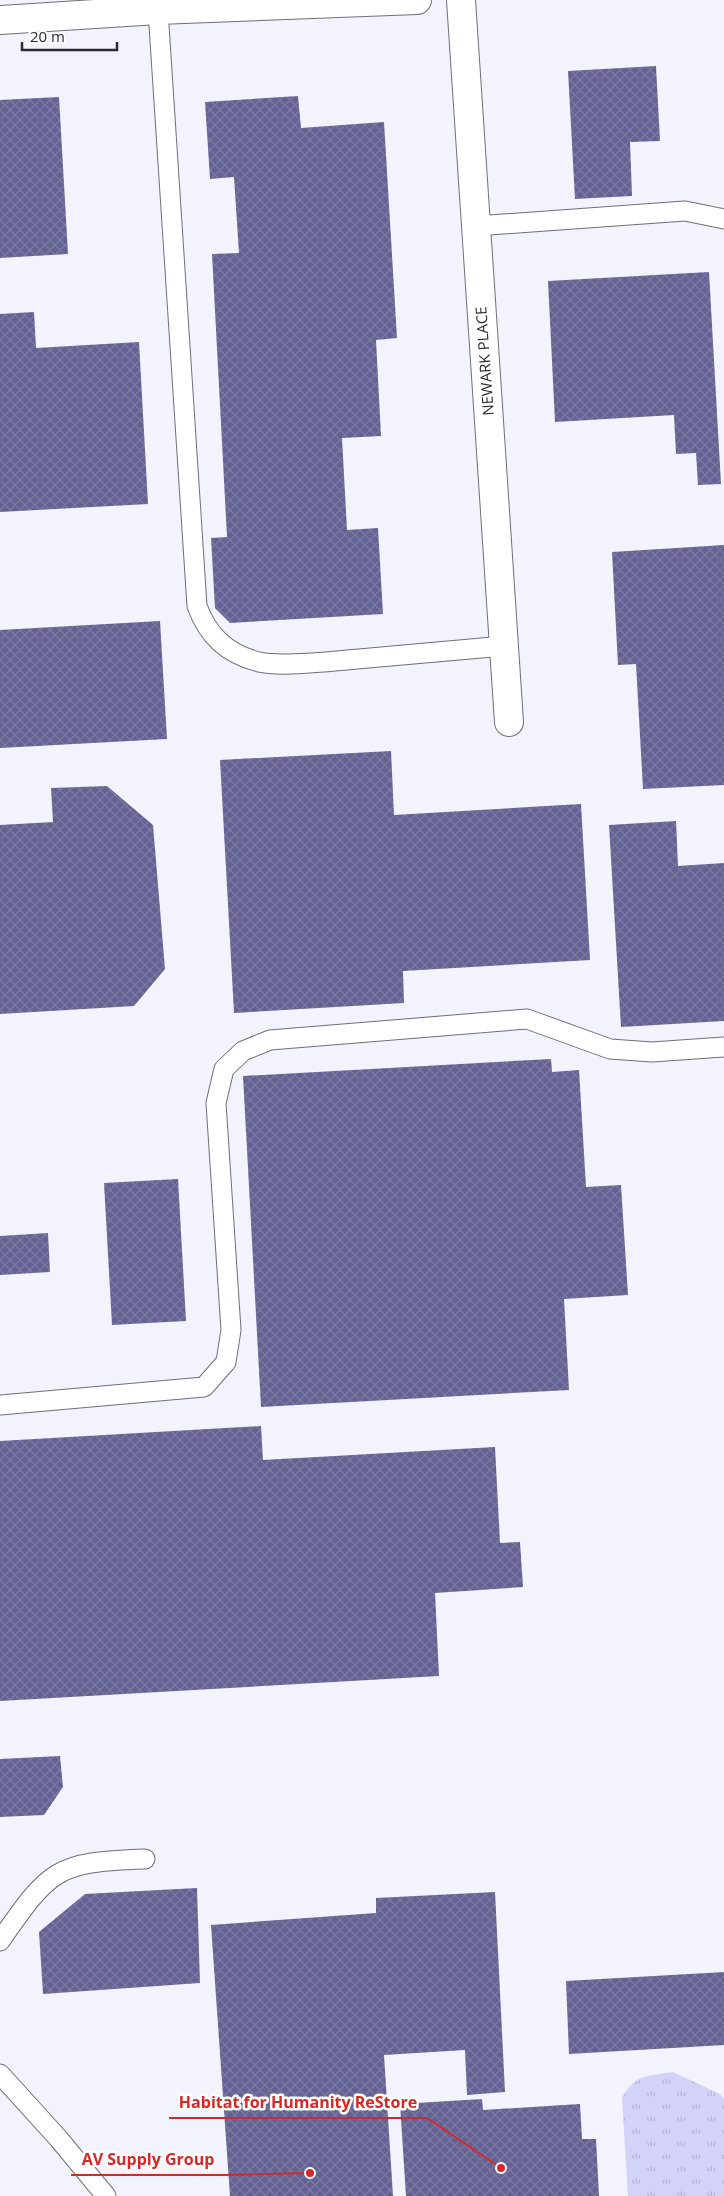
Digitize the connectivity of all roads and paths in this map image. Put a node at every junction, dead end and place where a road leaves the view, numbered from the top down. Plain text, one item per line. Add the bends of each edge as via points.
1 (417, 0) edge
2 (461, 0) edge
3 (158, 10) junction
4 (0, 20) edge
5 (724, 219) edge
6 (476, 226) junction
7 (504, 646) junction
8 (509, 722) dead end
9 (724, 1047) edge
10 (0, 1405) edge
11 (145, 1859) dead end
12 (0, 1940) edge
13 (0, 2074) edge
14 (106, 2196) edge

1 - 3 street
2 - 6 street, NEWARK PLACE
3 - 4 street
3 - 7 lane via 197,606 203,624 230,650 260,662 312,663
5 - 6 lane via 685,211
6 - 7 street, NEWARK PLACE
7 - 8 street, NEWARK PLACE
9 - 10 lane via 652,1052 610,1049 527,1020 270,1040 243,1051 224,1069 216,1103 231,1330 226,1362 204,1387
11 - 12 lane via 102,1860 64,1870 32,1895
13 - 14 lane

